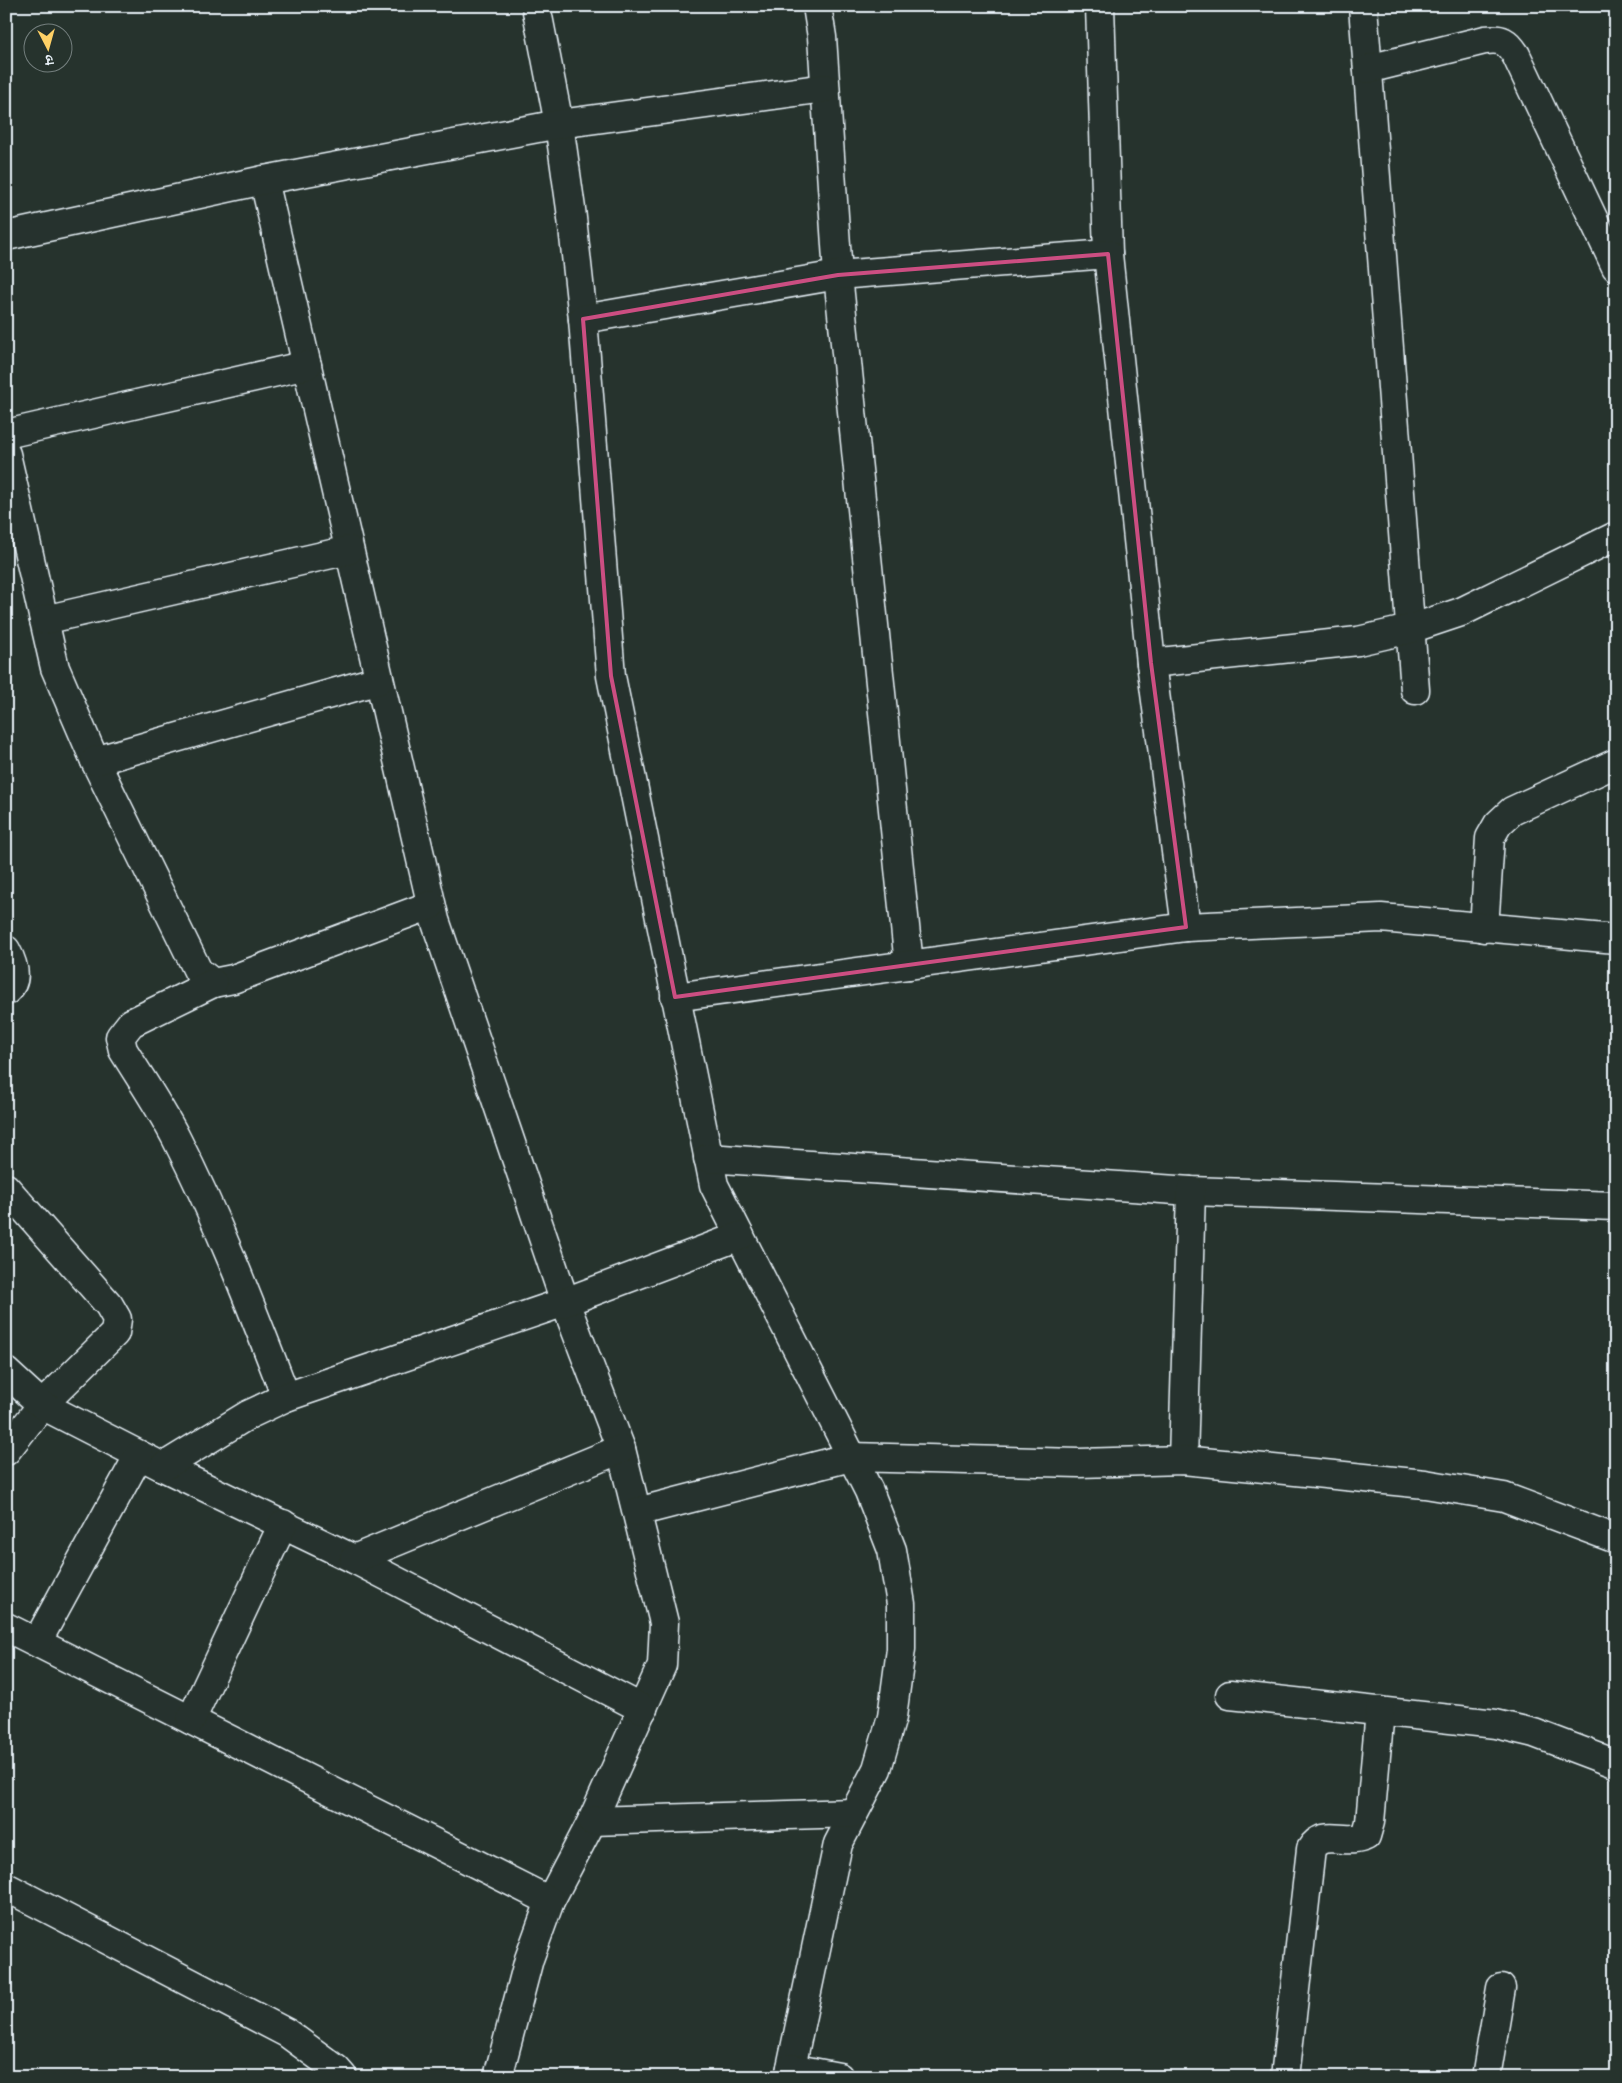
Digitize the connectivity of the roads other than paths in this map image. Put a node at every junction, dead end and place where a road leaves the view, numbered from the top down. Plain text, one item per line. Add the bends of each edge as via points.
1 (536, 6) edge
2 (817, 6) edge
3 (1100, 6) edge
4 (1363, 6) edge
5 (1368, 69) junction
6 (825, 88) junction
7 (560, 124) junction
8 (264, 180) junction
9 (6, 236) edge
10 (1108, 254) junction
11 (1616, 267) edge
12 (838, 275) junction
13 (583, 319) junction
14 (306, 365) junction
15 (6, 434) edge
16 (8, 471) edge
17 (1616, 536) edge
18 (349, 550) junction
19 (44, 620) junction
20 (1410, 629) junction
21 (1151, 663) junction
22 (379, 680) junction
23 (1415, 690) dead end
24 (95, 762) junction
25 (1616, 763) edge
26 (431, 905) junction
27 (1186, 927) junction
28 (1484, 928) junction
29 (1616, 940) edge
30 (6, 950) edge
31 (909, 965) junction
32 (213, 983) junction
33 (6, 991) edge
34 (675, 997) junction
35 (708, 1158) junction
36 (6, 1188) edge
37 (1191, 1191) junction
38 (1616, 1206) edge
39 (740, 1236) junction
40 (565, 1302) junction
41 (6, 1372) edge
42 (286, 1397) junction
43 (42, 1405) junction
44 (621, 1450) junction
45 (6, 1451) edge
46 (139, 1455) junction
47 (851, 1457) junction
48 (1182, 1460) junction
49 (163, 1467) junction
50 (637, 1512) junction
51 (282, 1524) junction
52 (1616, 1539) edge
53 (354, 1559) junction
54 (6, 1626) edge
55 (37, 1642) junction
56 (1230, 1695) dead end
57 (642, 1709) junction
58 (1380, 1711) junction
59 (191, 1720) junction
60 (1616, 1764) edge
61 (852, 1813) junction
62 (592, 1821) junction
63 (6, 1887) edge
64 (550, 1901) junction
65 (1501, 1988) dead end
66 (790, 2072) edge
67 (343, 2077) edge
68 (498, 2077) edge
69 (839, 2077) edge
70 (1285, 2077) edge
71 (1486, 2077) edge

1 - 7 street
2 - 6 street
3 - 10 street
4 - 5 street
5 - 11 street via 1485,40 1497,39 1509,44
5 - 20 street
6 - 7 street
6 - 12 street
7 - 8 street
7 - 13 street
8 - 9 street
8 - 14 street
10 - 12 street
10 - 21 street
12 - 13 street
12 - 31 street
13 - 34 street via 611,676
14 - 15 street
14 - 18 street
16 - 19 street
17 - 20 street via 1461,612
18 - 19 street
18 - 22 street
19 - 24 street via 55,668
20 - 21 street via 1358,642
20 - 23 street
21 - 27 street
22 - 24 street
22 - 26 street
24 - 32 street via 198,971
25 - 28 street via 1512,811 1498,824 1490,838
26 - 32 street via 233,979
26 - 40 street
27 - 28 street via 1381,918
27 - 31 street
28 - 29 street
30 - 33 street via 15,975
31 - 34 street
32 - 42 street via 131,1023 120,1036 123,1050 175,1136 205,1198
34 - 35 street
35 - 37 street
35 - 39 street via 714,1185
36 - 43 street via 109,1305 117,1319 115,1334
37 - 38 street
37 - 48 street
39 - 40 street
39 - 47 street
40 - 42 street
40 - 44 street
41 - 43 street
42 - 49 street via 248,1415
43 - 45 street
43 - 46 street
44 - 50 street
44 - 53 street
46 - 49 street
46 - 55 street
47 - 48 street via 1078,1463
47 - 50 street
47 - 61 street via 869,1491 892,1550 901,1604 901,1648 892,1717 877,1769
48 - 52 street via 1425,1484 1504,1497
49 - 51 street
50 - 57 street via 664,1623 662,1665
51 - 53 street
51 - 59 street
53 - 57 street
54 - 55 street
55 - 59 street
56 - 58 street
57 - 62 street
58 - 60 street via 1496,1724 1534,1733
58 - 70 street via 1366,1836 1358,1840 1322,1838 1311,1848
59 - 64 street
61 - 62 street
61 - 66 street via 836,1852
62 - 64 street
63 - 67 street via 287,2033
64 - 68 street via 529,1959
65 - 71 street
66 - 69 street

